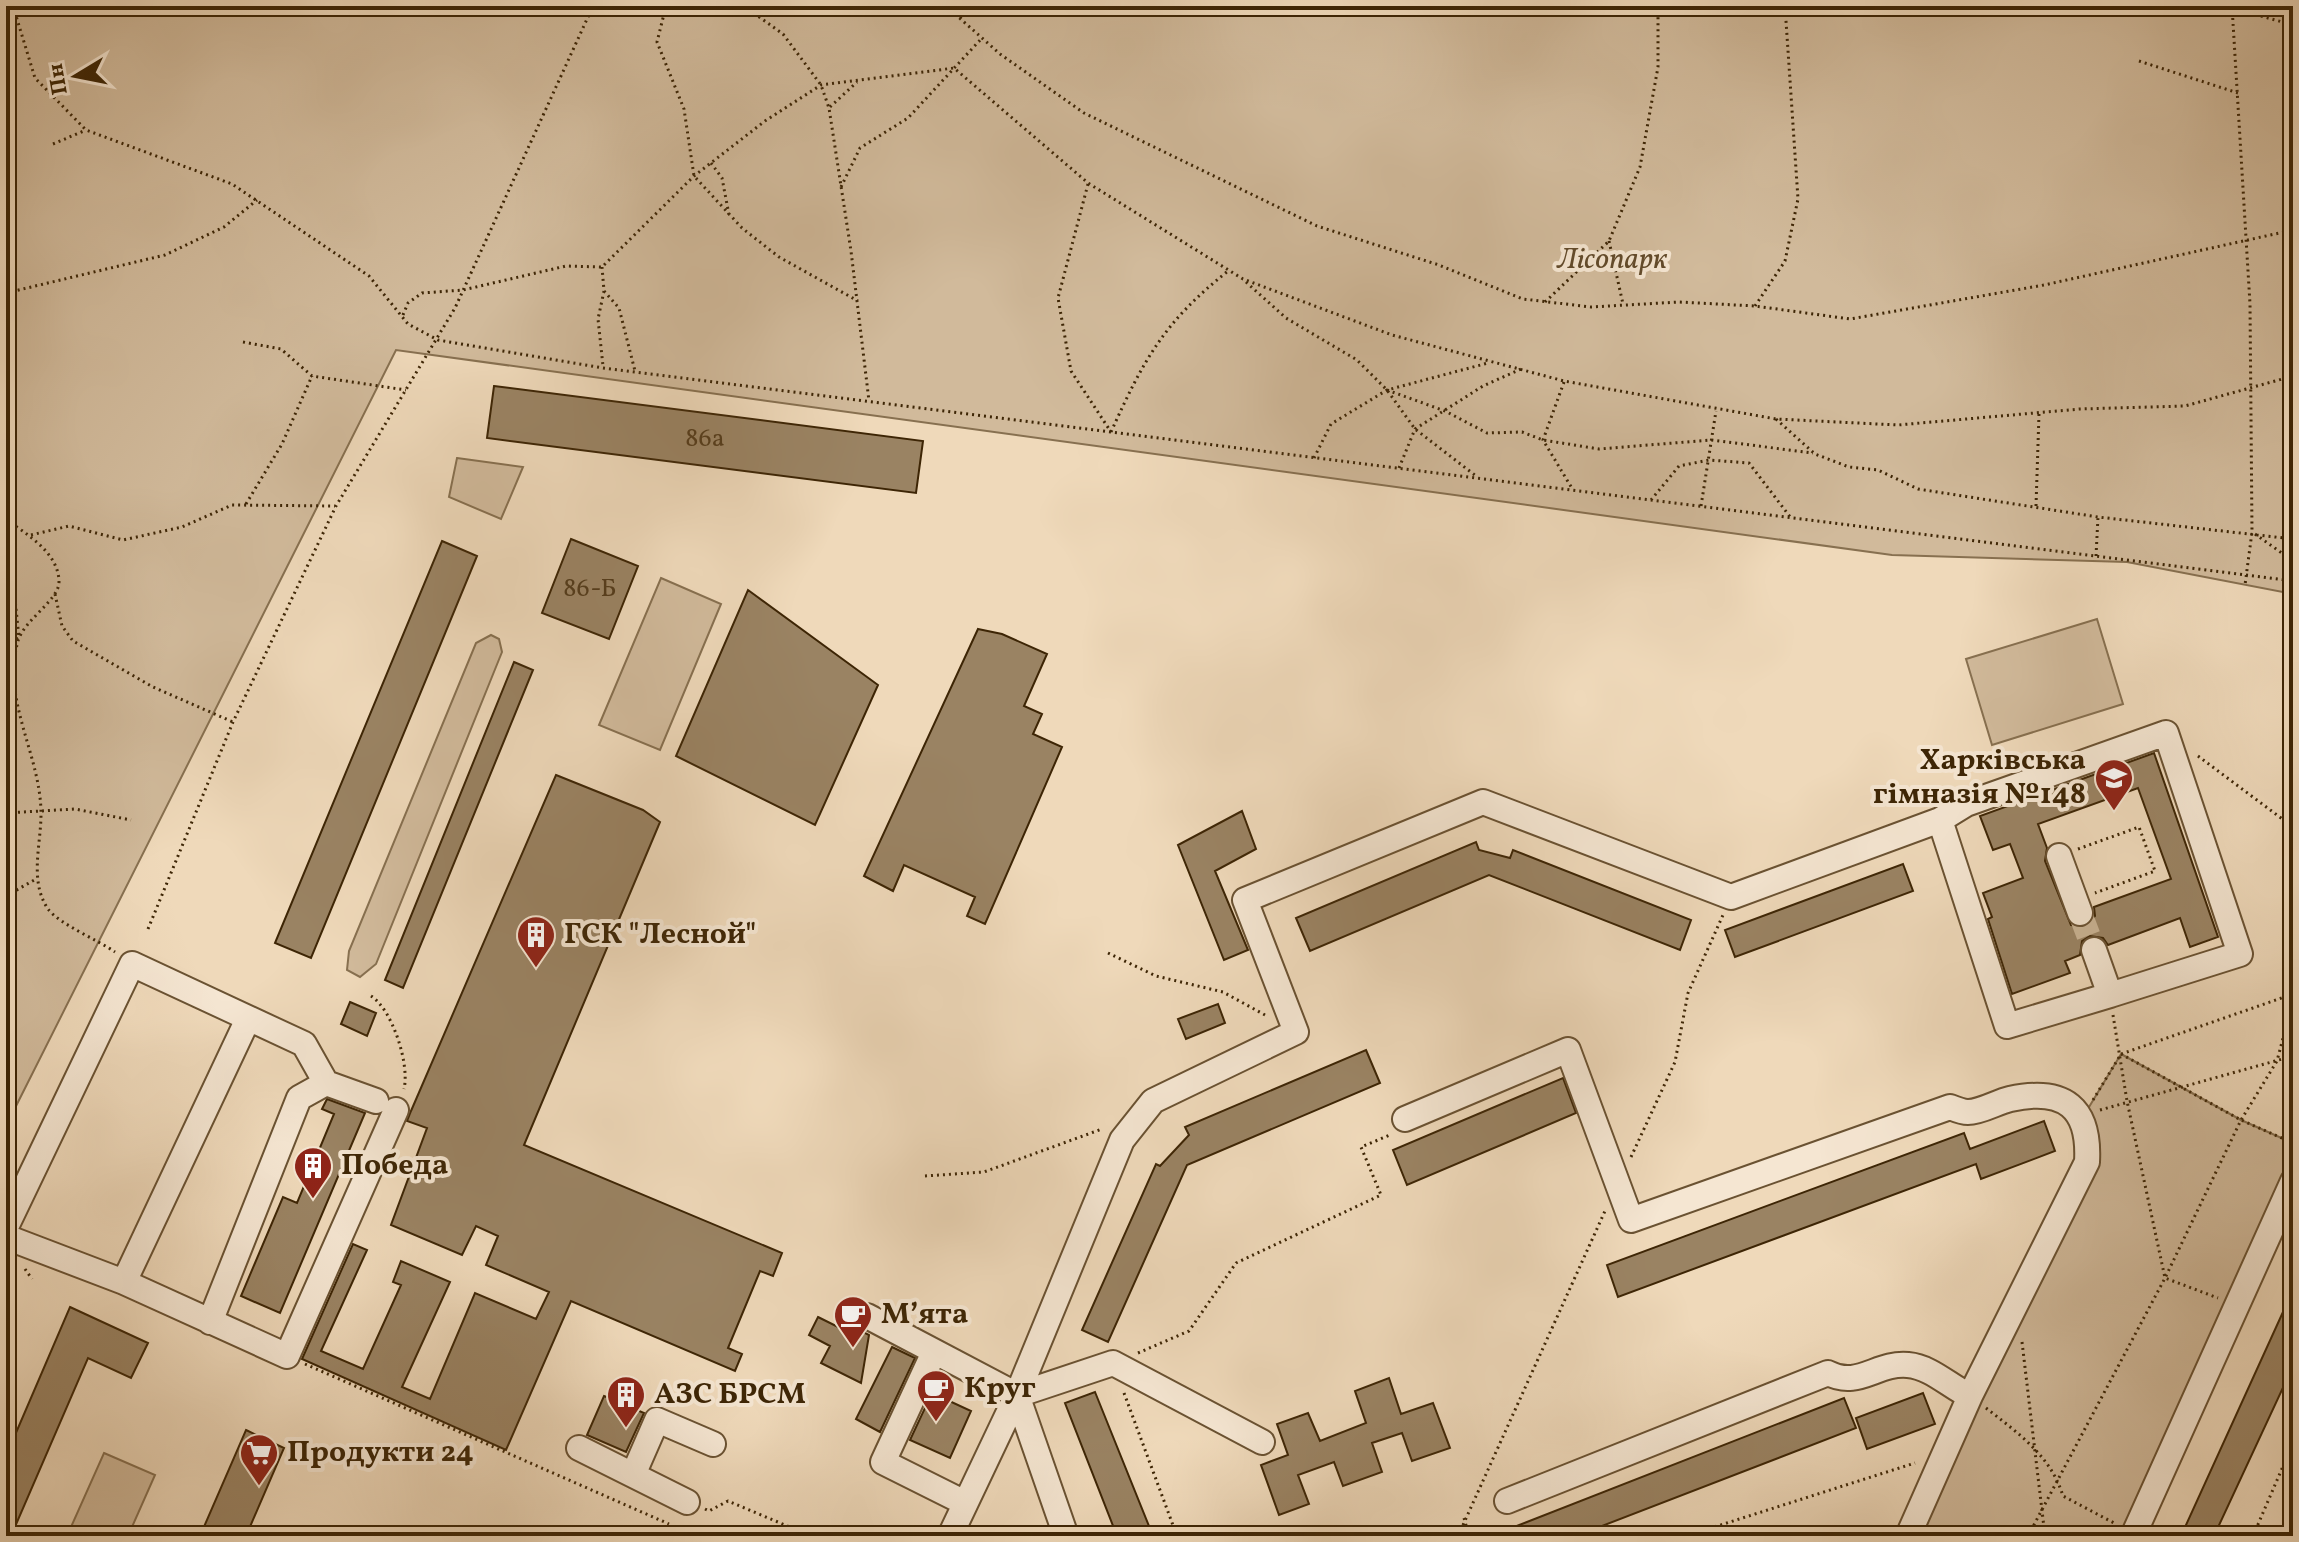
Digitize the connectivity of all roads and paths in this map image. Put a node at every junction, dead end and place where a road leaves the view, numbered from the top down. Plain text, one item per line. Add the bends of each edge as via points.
1 (593, 6) edge
2 (666, 6) edge
3 (744, 6) edge
4 (946, 6) edge
5 (969, 6) edge
6 (1658, 6) edge
7 (1785, 6) edge
8 (9, 7) edge
9 (2232, 7) edge
10 (960, 18) junction
11 (2293, 25) edge
12 (982, 38) junction
13 (967, 55) junction
14 (963, 59) dead end
15 (2139, 61) dead end
16 (954, 68) junction
17 (857, 82) junction
18 (821, 85) junction
19 (2238, 93) junction
20 (829, 108) junction
21 (86, 130) junction
22 (53, 144) dead end
23 (711, 163) junction
24 (694, 176) junction
25 (1088, 183) junction
26 (841, 187) junction
27 (257, 200) junction
28 (729, 216) junction
29 (2293, 230) edge
30 (2247, 239) junction
31 (1609, 241) junction
32 (602, 267) junction
33 (1228, 271) junction
34 (1243, 279) junction
35 (463, 290) junction
36 (604, 291) junction
37 (6, 293) edge
38 (858, 301) junction
39 (1545, 302) junction
40 (408, 303) junction
41 (1624, 305) junction
42 (396, 306) junction
43 (1755, 306) junction
44 (403, 316) junction
45 (438, 340) junction
46 (243, 342) dead end
47 (1492, 362) junction
48 (603, 368) junction
49 (1521, 369) junction
50 (635, 372) junction
51 (312, 376) junction
52 (2293, 376) edge
53 (1564, 381) junction
54 (2252, 386) junction
55 (406, 390) junction
56 (1387, 390) junction
57 (869, 401) junction
58 (1716, 410) junction
59 (1445, 411) junction
60 (2039, 414) junction
61 (1776, 419) junction
62 (1415, 429) junction
63 (1111, 432) junction
64 (1543, 440) junction
65 (1711, 440) junction
66 (1815, 454) junction
67 (1314, 458) junction
68 (1709, 460) junction
69 (1399, 468) junction
70 (1478, 478) junction
71 (1573, 490) junction
72 (1651, 500) junction
73 (245, 505) junction
74 (336, 506) junction
75 (1701, 506) junction
76 (2036, 506) junction
77 (2098, 517) junction
78 (1791, 518) junction
79 (6, 520) edge
80 (2252, 532) junction
81 (31, 535) junction
82 (2293, 539) edge
83 (2096, 556) junction
84 (2293, 561) edge
85 (2246, 575) junction
86 (2293, 581) edge
87 (2245, 585) dead end
88 (55, 594) junction
89 (19, 638) junction
90 (6, 645) edge
91 (233, 722) junction
92 (2166, 733) junction
93 (41, 810) junction
94 (6, 813) edge
95 (131, 820) dead end
96 (1940, 820) junction
97 (2293, 827) edge
98 (2059, 856) joint
99 (36, 879) junction
100 (6, 896) edge
101 (1731, 897) junction
102 (2078, 906) joint
103 (148, 929) dead end
104 (108, 947) dead end
105 (2094, 950) tunnel mouth
106 (1108, 953) dead end
107 (2110, 995) junction
108 (371, 996) dead end
109 (2293, 997) edge
110 (247, 1021) junction
111 (1296, 1032) junction
112 (2121, 1054) junction
113 (2293, 1056) edge
114 (2277, 1061) junction
115 (326, 1083) junction
116 (2183, 1088) junction
117 (2127, 1101) junction
118 (386, 1106) junction
119 (1142, 1114) junction
120 (2083, 1117) junction
121 (2241, 1120) junction
122 (1404, 1124) joint
123 (2293, 1143) edge
124 (925, 1176) dead end
125 (2293, 1181) edge
126 (1618, 1184) junction
127 (6, 1227) edge
128 (6, 1237) edge
129 (2165, 1278) junction
130 (124, 1282) junction
131 (2238, 1306) junction
132 (867, 1316) dead end
133 (210, 1322) junction
134 (2022, 1342) dead end
135 (934, 1352) junction
136 (287, 1356) junction
137 (1113, 1363) junction
138 (1017, 1395) junction
139 (1970, 1396) junction
140 (1262, 1442) dead end
141 (2293, 1443) edge
142 (713, 1444) dead end
143 (2032, 1445) junction
144 (579, 1448) dead end
145 (1945, 1454) junction
146 (633, 1475) junction
147 (2057, 1478) junction
148 (1507, 1501) dead end
149 (687, 1502) joint
150 (965, 1503) junction
151 (2042, 1508) junction
152 (1464, 1518) junction
153 (669, 1524) dead end
154 (2293, 1527) edge
155 (2135, 1535) edge
156 (811, 1536) edge
157 (950, 1536) edge
158 (1066, 1536) edge
159 (1177, 1536) edge
160 (1458, 1536) edge
161 (1469, 1536) edge
162 (1686, 1536) edge
163 (1908, 1536) edge
164 (2028, 1536) edge
165 (2045, 1536) edge
166 (2253, 1536) edge
167 (2279, 1536) edge

1 - 35 path
2 - 24 path via 657,42 684,109
3 - 18 path via 783,34
4 - 10 path
5 - 10 path
6 - 31 path via 1658,67 1640,167
7 - 43 path via 1798,199 1785,261
8 - 21 path via 35,78
9 - 11 path
9 - 19 path
10 - 12 path
12 - 13 path
12 - 39 path via 1084,113 1317,226 1523,299
13 - 14 path
13 - 16 path
15 - 19 path
16 - 17 path
16 - 25 path
16 - 26 path via 908,118 860,148
17 - 18 path
17 - 20 path
18 - 20 path
18 - 23 path
19 - 30 path
20 - 26 path
21 - 22 path
21 - 27 path via 202,171
23 - 24 path
23 - 28 path via 722,178
24 - 28 path
24 - 32 path
25 - 33 path
25 - 63 path via 1058,298 1071,371
26 - 38 path
27 - 37 path via 224,227 165,255
27 - 42 path via 369,276
28 - 38 path via 779,257
29 - 30 path
30 - 43 path via 2044,285 1850,319
30 - 54 path
31 - 39 path
31 - 41 path
32 - 35 path via 533,271
32 - 36 path
33 - 34 path
33 - 63 path via 1187,304 1142,363
34 - 47 path via 1392,335
34 - 56 path via 1286,318 1357,360
35 - 40 path via 422,293
35 - 45 path
36 - 48 path via 598,319
36 - 50 path via 619,308
38 - 57 path
39 - 41 path
40 - 42 path
40 - 44 path
41 - 43 path
42 - 44 path
44 - 45 path
45 - 48 path
45 - 55 path
46 - 51 path via 281,349
47 - 49 path
47 - 56 path
48 - 50 path
49 - 53 path
49 - 59 path
50 - 57 path
51 - 55 path
51 - 73 path via 282,444
52 - 54 path
53 - 58 path
53 - 64 path
54 - 60 path via 2185,406
54 - 80 path
55 - 74 path
56 - 59 path
56 - 62 path
56 - 67 path via 1331,424
57 - 63 path
58 - 61 path
58 - 65 path
59 - 62 path
59 - 64 path via 1487,433 1522,432
60 - 61 path via 1898,425
60 - 76 path
61 - 66 path
62 - 69 path
62 - 70 path
63 - 67 path
64 - 65 path via 1599,449
64 - 71 path
65 - 66 path
65 - 68 path
66 - 76 path via 1849,467 1878,470 1918,489
67 - 69 path
68 - 72 path via 1679,466
68 - 75 path
68 - 78 path via 1749,463
69 - 70 path
70 - 71 path
71 - 72 path
72 - 75 path
73 - 74 path
73 - 81 path via 123,540 69,526
74 - 91 path
75 - 78 path
76 - 77 path
77 - 80 path
77 - 83 path
78 - 83 path
79 - 81 path
79 - 89 path
80 - 82 path
80 - 84 path
80 - 85 path
81 - 88 path via 53,564 59,583
83 - 85 path
85 - 86 path
85 - 87 path
88 - 89 path
88 - 91 path via 62,626 73,641 153,687
89 - 90 path
89 - 93 path via 13,667 16,693
91 - 103 path
92 - 96 street via 1966,804
92 - 97 path
92 - 107 street via 2240,954
93 - 94 path
93 - 95 path via 75,809
93 - 99 path
96 - 101 street
96 - 107 street via 2007,1026
98 - 102 street
98 - 102 path via 2139,827 2155,871
99 - 100 path
99 - 104 path via 50,911
101 - 111 street via 1483,802 1245,900
101 - 126 path via 1688,993 1675,1062
105 - 107 street
106 - 111 path via 1156,976 1223,992
107 - 112 path
108 - 118 path via 382,1003 403,1055 406,1081
109 - 112 path
109 - 114 path
110 - 115 street via 304,1044
110 - 127 street via 132,964
110 - 130 street
111 - 119 street via 1153,1101
112 - 116 path
112 - 117 path
112 - 120 path
113 - 114 path
114 - 116 path
114 - 121 path
115 - 118 street
115 - 133 street via 299,1098
116 - 117 path
116 - 121 path
117 - 120 path
117 - 129 path
118 - 136 street
119 - 124 path via 984,1172
119 - 138 street via 1122,1140
120 - 126 street via 2063,1100 2037,1095 1969,1112 1950,1107 1631,1220
120 - 139 street via 2087,1162
121 - 123 path
121 - 129 path
122 - 126 street via 1568,1050
122 - 137 path via 1361,1147 1381,1195 1236,1263 1189,1331
125 - 131 street
126 - 152 path
128 - 130 street
129 - 131 path
129 - 147 path
130 - 133 street
131 - 155 street
132 - 135 street
133 - 136 street
134 - 143 path
135 - 138 street
135 - 150 street via 883,1462
136 - 153 path
137 - 138 street
137 - 140 street
137 - 159 path
138 - 150 street
138 - 158 street
139 - 143 path
139 - 145 street
139 - 148 street via 1926,1368 1906,1364 1842,1381 1828,1373
141 - 166 path
142 - 146 street via 657,1420
143 - 147 path
143 - 151 path
144 - 146 street
145 - 162 path
145 - 163 street
146 - 149 street
147 - 151 path
147 - 155 path via 2063,1496
149 - 156 path via 709,1511 728,1501
150 - 157 street
151 - 164 path
151 - 165 path
152 - 160 path
152 - 161 path
154 - 167 path

